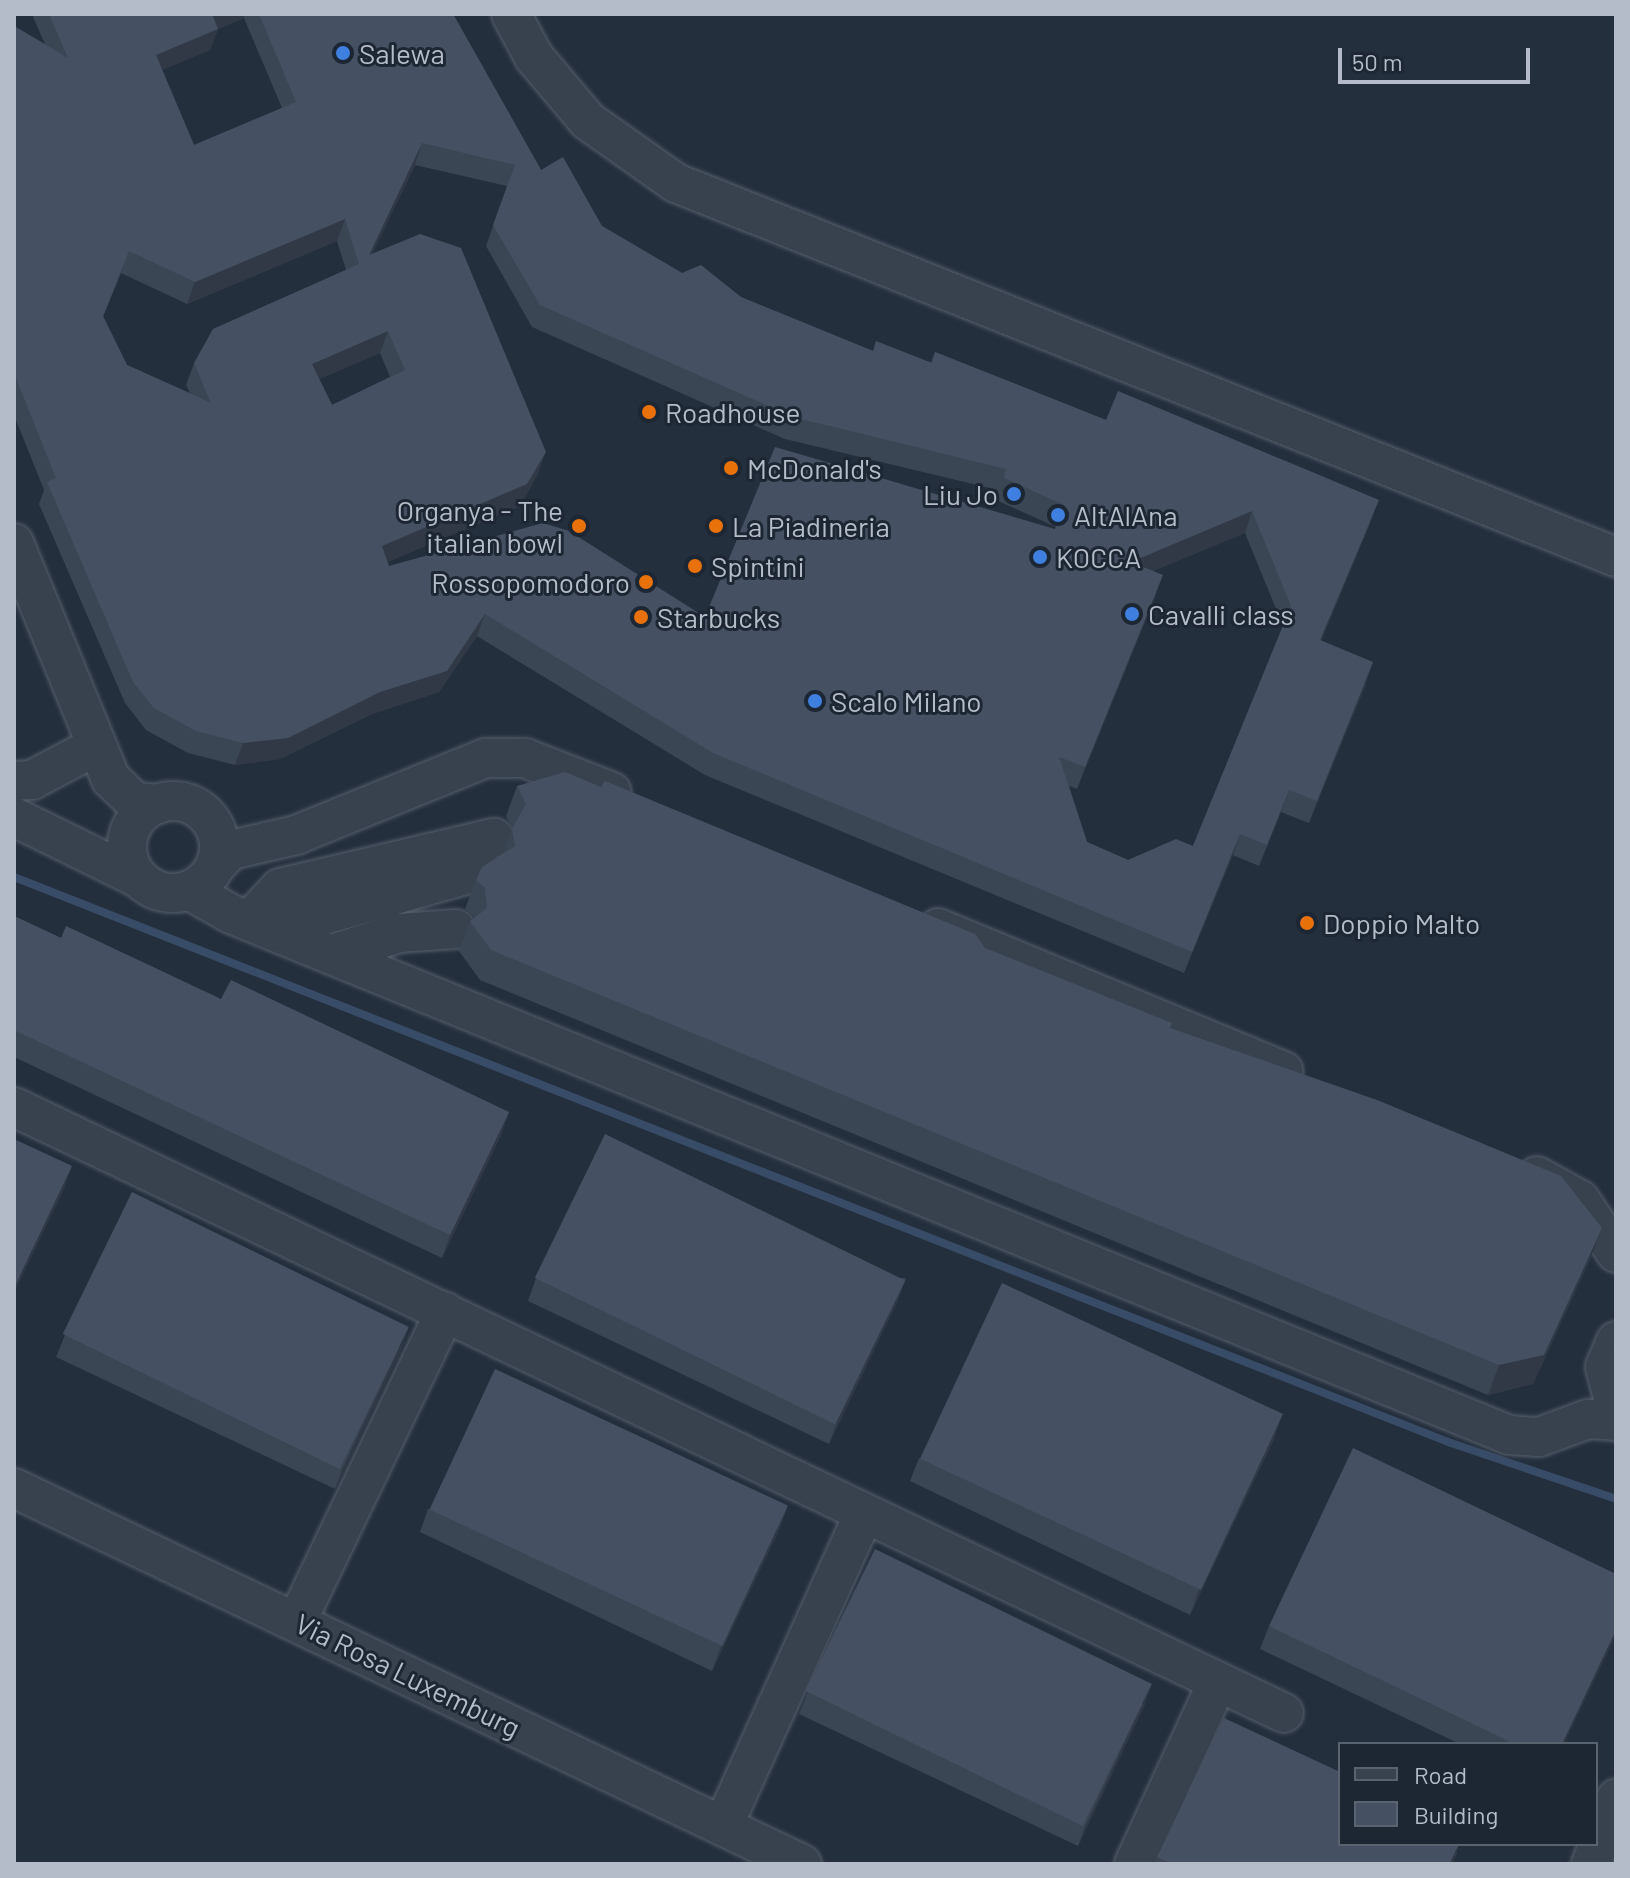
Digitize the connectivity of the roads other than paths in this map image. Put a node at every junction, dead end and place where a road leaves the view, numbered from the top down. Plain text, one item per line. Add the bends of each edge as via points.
1 (511, 14) edge
2 (14, 543) edge
3 (1616, 557) edge
4 (96, 746) junction
5 (14, 781) edge
6 (158, 804) junction
7 (653, 810) edge
8 (14, 817) edge
9 (212, 822) junction
10 (130, 832) junction
11 (266, 842) junction
12 (81, 845) junction
13 (489, 854) dead end
14 (203, 877) junction
15 (140, 879) junction
16 (901, 912) edge
17 (261, 925) junction
18 (456, 929) dead end
19 (331, 954) junction
20 (1325, 1088) edge
21 (14, 1107) edge
22 (1500, 1161) edge
23 (1614, 1255) edge
24 (445, 1312) junction
25 (1614, 1334) edge
26 (1616, 1409) edge
27 (1616, 1421) edge
28 (14, 1488) edge
29 (864, 1513) junction
30 (297, 1621) junction
31 (1218, 1681) junction
32 (1284, 1713) dead end
33 (1616, 1799) edge
34 (723, 1826) junction
35 (1598, 1846) edge
36 (802, 1864) edge
37 (1134, 1864) edge

1 - 3 street via 534,57 588,121 676,183
2 - 4 street
4 - 5 street via 32,780
4 - 6 street via 117,789 135,802
6 - 9 street via 188,803
6 - 10 street
7 - 11 street via 541,763 486,758
8 - 12 street
9 - 11 street
9 - 14 street
10 - 12 street via 106,848
10 - 15 street via 128,851
11 - 14 street via 231,850
12 - 15 street
13 - 17 street via 280,888
14 - 15 street via 167,893
14 - 17 street
16 - 20 street
17 - 19 street
18 - 19 street via 399,933
19 - 27 street via 1509,1435 1539,1437 1588,1419
21 - 24 street
22 - 23 street via 1562,1187
24 - 29 street
24 - 30 street
25 - 26 street via 1605,1386
28 - 30 street, Via Rosa Luxemburg
29 - 31 street
29 - 34 street
30 - 34 street, Via Rosa Luxemburg
31 - 32 street
31 - 37 street
33 - 35 street
34 - 36 street, Via Rosa Luxemburg

